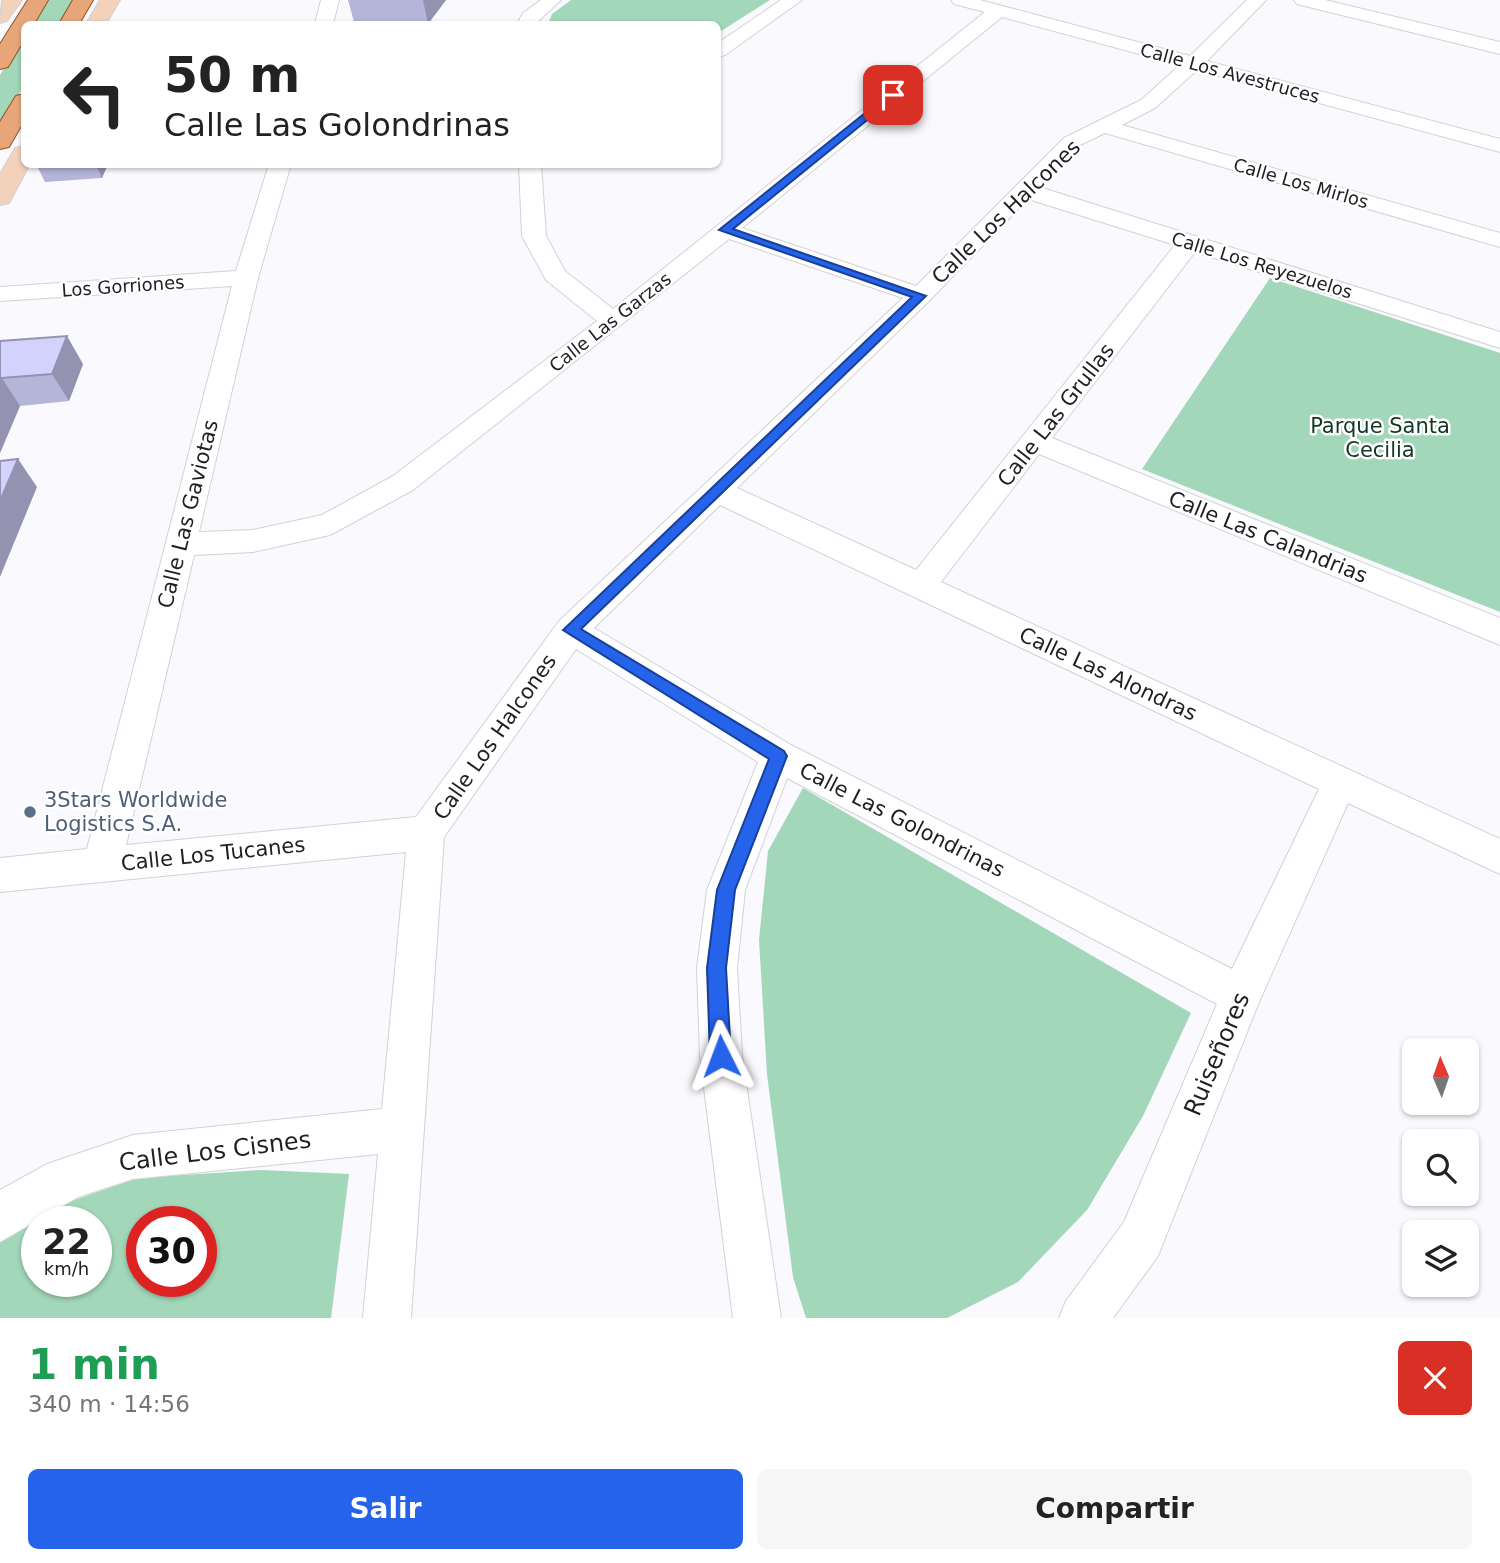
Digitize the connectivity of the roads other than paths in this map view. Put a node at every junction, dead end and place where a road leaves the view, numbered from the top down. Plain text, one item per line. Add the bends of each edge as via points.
1 (12, 0) edge
2 (38, 0) edge
3 (83, 0) edge
4 (110, 0) edge
5 (552, 0) edge
6 (793, 0) edge
7 (960, 0) edge
8 (1256, 0) edge
9 (1303, 0) edge
10 (999, 10) junction
11 (0, 17) edge
12 (25, 21) edge
13 (71, 21) edge
14 (98, 21) edge
15 (527, 21) edge
16 (21, 28) edge
17 (1500, 48) edge
18 (721, 49) edge
19 (0, 62) edge
20 (1194, 63) junction
21 (21, 106) edge
22 (1103, 126) junction
23 (0, 142) edge
24 (1500, 146) edge
25 (21, 158) edge
26 (279, 168) edge
27 (530, 168) edge
28 (1024, 190) junction
29 (0, 197) edge
30 (724, 230) junction
31 (1500, 240) edge
32 (1191, 242) junction
33 (246, 278) junction
34 (0, 294) edge
35 (920, 296) junction
36 (613, 321) junction
37 (1500, 340) edge
38 (1036, 442) junction
39 (717, 491) junction
40 (181, 544) junction
41 (921, 586) junction
42 (570, 630) junction
43 (1500, 632) edge
44 (778, 756) junction
45 (1340, 782) junction
46 (426, 833) junction
47 (1500, 857) edge
48 (102, 865) junction
49 (0, 875) edge
50 (1241, 995) junction
51 (401, 1129) junction
52 (0, 1219) edge
53 (387, 1318) edge
54 (757, 1318) edge
55 (1083, 1318) edge

1 - 11 main road
2 - 12 main road
3 - 13 main road
4 - 14 main road
5 - 15 street
6 - 18 street
7 - 10 street, Calle Los Avestruces
8 - 20 street, Calle Los Halcones
9 - 17 street
10 - 20 street, Calle Los Avestruces
10 - 30 street, Calle Las Garzas
16 - 19 main road
20 - 22 street, Calle Los Halcones via 1148,104
20 - 24 street, Calle Los Avestruces
21 - 23 main road
22 - 28 street, Calle Los Halcones via 1071,142
22 - 31 street, Calle Los Mirlos
25 - 29 main road
26 - 33 street, Calle Las Gaviotas
27 - 36 street via 534,236 555,275
28 - 32 street, Calle Los Reyezuelos
28 - 35 street, Calle Los Halcones
30 - 35 street
30 - 36 street, Calle Las Garzas
32 - 37 street, Calle Los Reyezuelos
32 - 38 street, Calle Las Grullas
33 - 34 street, Los Gorriones
33 - 40 street, Calle Las Gaviotas
35 - 39 street, Calle Los Halcones
36 - 40 street, Calle Las Garzas via 403,483 330,524 253,541
38 - 41 street, Calle Las Grullas
38 - 43 street, Calle Las Calandrias
39 - 41 street, Calle Las Alondras
39 - 42 street, Calle Los Halcones
40 - 48 street, Calle Las Gaviotas
41 - 45 street, Calle Las Alondras
42 - 44 street, Calle Las Golondrinas
42 - 46 street, Calle Los Halcones
44 - 50 street, Calle Las Golondrinas
44 - 54 street via 726,890 717,968 721,1056
45 - 47 street, Calle Las Alondras
45 - 50 street, Ruiseñores
46 - 48 street, Calle Los Tucanes
46 - 51 street, Calle Los Halcones
48 - 49 street, Calle Los Tucanes
50 - 55 street, Ruiseñores via 1141,1239
51 - 52 street, Calle Los Cisnes via 133,1157 48,1186
51 - 53 street, Calle Los Halcones

